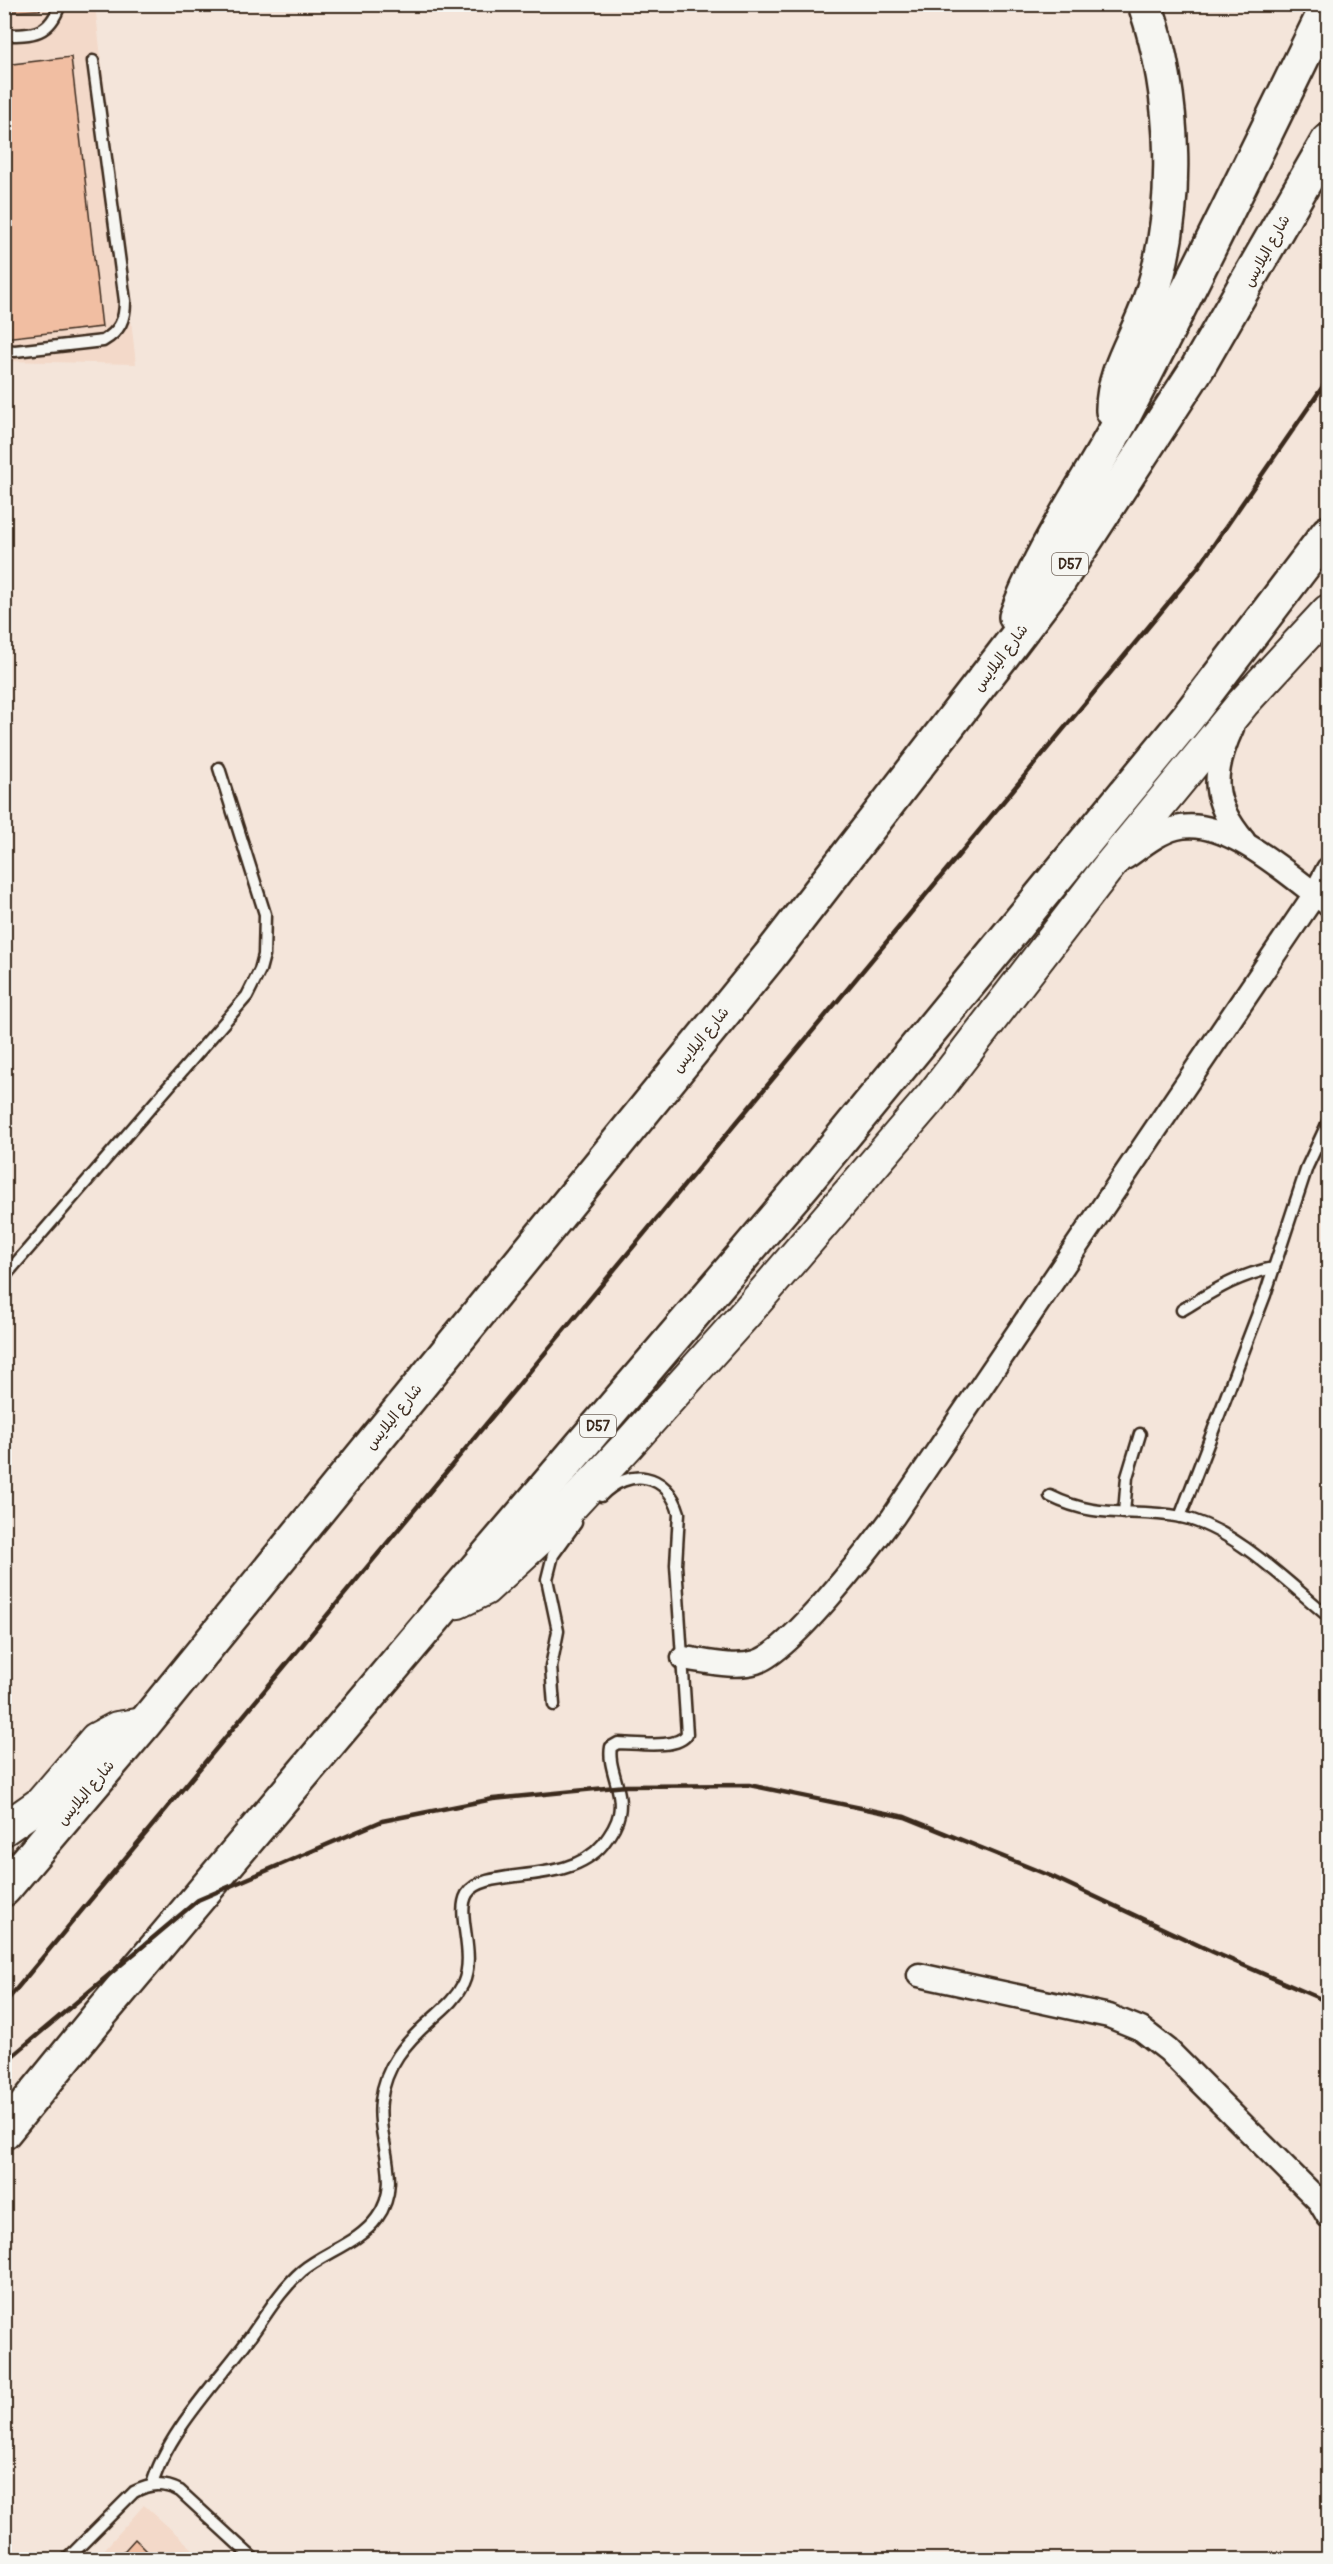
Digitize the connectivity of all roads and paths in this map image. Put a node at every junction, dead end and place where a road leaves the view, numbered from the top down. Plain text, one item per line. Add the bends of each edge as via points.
1 (60, 4) edge
2 (1145, 4) edge
3 (1329, 5) edge
4 (4, 35) edge
5 (93, 61) dead end
6 (1329, 141) edge
7 (4, 350) edge
8 (1113, 435) junction
9 (1329, 533) edge
10 (1329, 611) edge
11 (1002, 656) junction
12 (1243, 703) junction
13 (219, 768) dead end
14 (1249, 847) junction
15 (1329, 869) edge
16 (1106, 870) junction
17 (1322, 899) edge
18 (1329, 1122) edge
19 (1274, 1268) junction
20 (4, 1277) edge
21 (1182, 1310) dead end
22 (1140, 1434) dead end
23 (1050, 1496) dead end
24 (1124, 1514) junction
25 (1179, 1516) junction
26 (447, 1603) junction
27 (1329, 1616) edge
28 (683, 1658) junction
29 (554, 1706) dead end
30 (144, 1724) junction
31 (4, 1829) edge
32 (4, 1890) edge
33 (919, 1976) dead end
34 (4, 2132) edge
35 (1329, 2216) edge
36 (152, 2485) junction
37 (66, 2559) edge
38 (255, 2559) edge

1 - 4 lane via 47,28 34,34
2 - 8 highway via 1162,68 1168,115 1168,210 1149,303 1115,386
3 - 8 highway
5 - 7 lane via 125,301 122,325 103,341
6 - 11 highway, شارع اليلايس / D57 via 1192,377 1065,572
8 - 11 highway via 1029,583
9 - 26 highway, D57 via 1188,717 827,1157
10 - 12 street
11 - 30 highway, شارع اليلايس / D57 via 769,957
12 - 14 street via 1221,752 1217,778 1224,814
12 - 16 street
13 - 20 lane via 265,914 266,942 260,970 247,996
14 - 16 street via 1216,830 1178,828 1157,836
14 - 17 street
15 - 17 street
16 - 26 street via 932,1096 627,1446 549,1530 485,1589
17 - 28 street via 853,1569 766,1658 744,1664
18 - 19 lane via 1307,1167
19 - 21 lane via 1227,1282
19 - 25 lane
22 - 24 lane via 1127,1477
23 - 24 lane via 1080,1508
24 - 25 lane
25 - 27 lane via 1209,1526 1236,1542
26 - 34 highway, D57
28 - 29 lane via 676,1565 679,1513 673,1496 660,1484 643,1478 617,1482 568,1533 549,1566 548,1592 558,1631 551,1667
28 - 36 lane via 687,1734 674,1744 618,1743 611,1747 621,1802 615,1826 601,1847 566,1869 482,1881 468,1892 463,1908 469,1953 464,1981 449,2005 403,2047 384,2084 380,2114 390,2185 384,2208 368,2228 318,2259 286,2287 192,2412 159,2464
30 - 31 street via 117,1728 96,1739 41,1803
30 - 32 highway, شارع اليلايس / D57
33 - 35 street via 1093,2012 1141,2029 1168,2050
36 - 37 lane via 134,2492
36 - 38 lane via 180,2491

